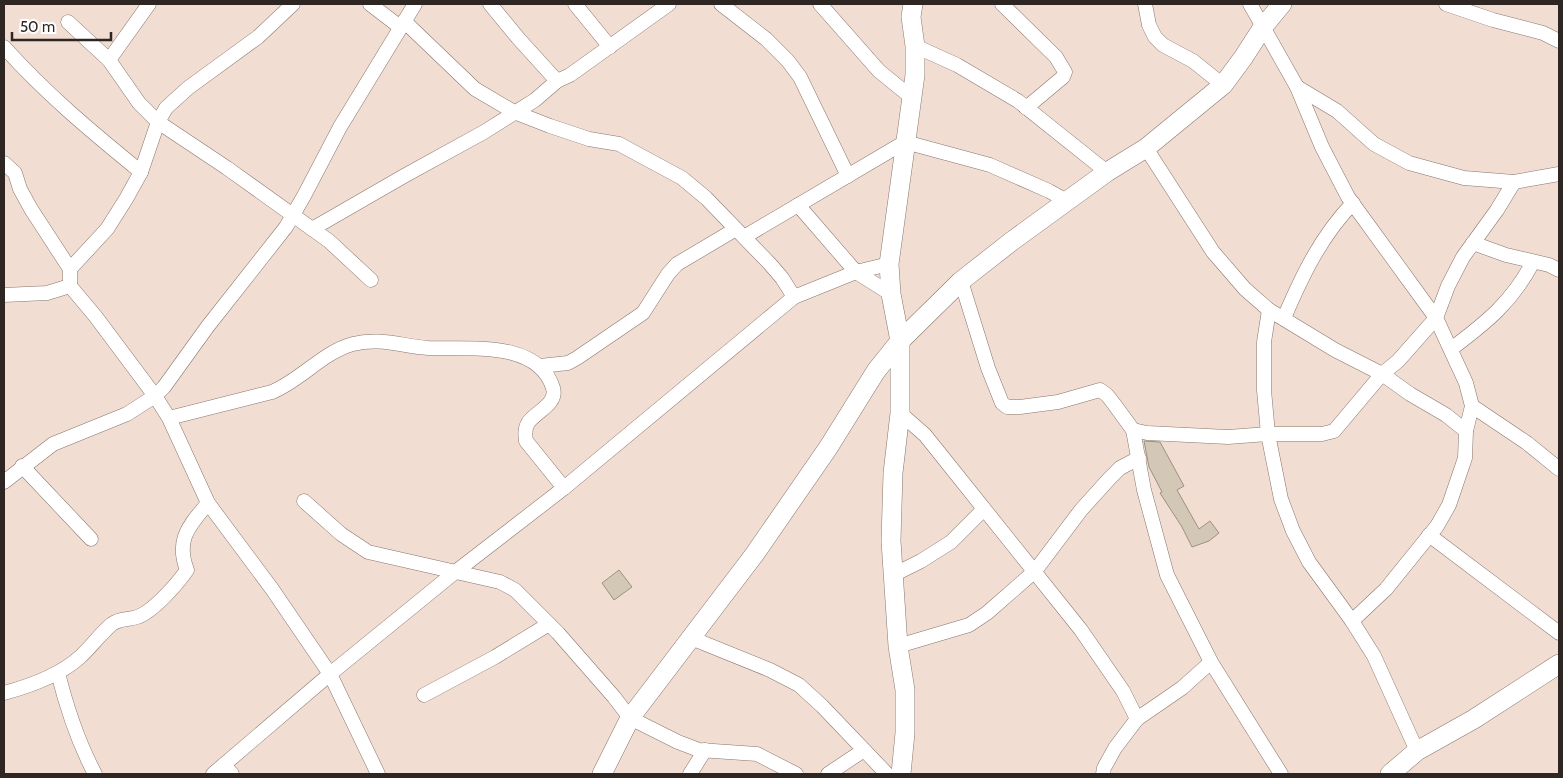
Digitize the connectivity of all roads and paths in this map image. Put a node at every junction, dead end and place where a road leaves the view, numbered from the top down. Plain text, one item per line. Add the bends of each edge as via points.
1 (149, 4) edge
2 (293, 4) edge
3 (370, 4) edge
4 (415, 4) edge
5 (490, 4) edge
6 (575, 4) edge
7 (669, 4) edge
8 (721, 4) edge
9 (820, 4) edge
10 (1002, 4) edge
11 (1145, 4) edge
12 (1250, 4) edge
13 (1282, 4) edge
14 (1446, 4) edge
15 (908, 8) edge
16 (68, 22) dead end
17 (402, 24) junction
18 (1263, 27) junction
19 (1559, 41) edge
20 (915, 46) junction
21 (4, 47) edge
22 (610, 47) junction
23 (109, 60) junction
24 (557, 82) junction
25 (1223, 85) junction
26 (1297, 87) junction
27 (911, 96) junction
28 (1026, 108) junction
29 (514, 112) junction
30 (158, 122) junction
31 (906, 142) junction
32 (1146, 148) junction
33 (4, 163) edge
34 (141, 172) junction
35 (1107, 172) junction
36 (1559, 174) edge
37 (848, 176) junction
38 (1514, 182) junction
39 (1066, 201) junction
40 (1353, 203) junction
41 (798, 205) junction
42 (292, 215) junction
43 (312, 229) junction
44 (740, 233) junction
45 (1473, 243) junction
46 (1533, 262) junction
47 (889, 264) junction
48 (70, 269) junction
49 (1559, 270) edge
50 (856, 272) junction
51 (371, 280) dead end
52 (961, 281) junction
53 (70, 286) junction
54 (4, 294) edge
55 (891, 294) junction
56 (794, 297) junction
57 (1269, 310) junction
58 (1284, 318) junction
59 (1436, 318) junction
60 (900, 341) junction
61 (1451, 348) junction
62 (540, 366) junction
63 (1382, 374) junction
64 (155, 396) junction
65 (1472, 406) junction
66 (900, 413) junction
67 (169, 418) junction
68 (1133, 430) junction
69 (1466, 430) junction
70 (1268, 434) junction
71 (1139, 458) junction
72 (22, 466) junction
73 (1559, 469) edge
74 (4, 482) edge
75 (564, 488) junction
76 (304, 501) dead end
77 (208, 503) junction
78 (984, 509) junction
79 (1429, 535) junction
80 (91, 539) dead end
81 (1035, 571) junction
82 (454, 573) junction
83 (893, 575) junction
84 (1352, 621) junction
85 (549, 624) junction
86 (1559, 633) edge
87 (690, 638) junction
88 (898, 646) junction
89 (1212, 662) junction
90 (1559, 664) edge
91 (58, 673) junction
92 (330, 674) junction
93 (4, 693) edge
94 (424, 696) dead end
95 (630, 718) junction
96 (1137, 719) junction
97 (705, 750) junction
98 (864, 750) junction
99 (1417, 752) junction
100 (228, 769) edge
101 (95, 774) edge
102 (213, 774) edge
103 (378, 774) edge
104 (602, 774) edge
105 (690, 774) edge
106 (796, 774) edge
107 (828, 774) edge
108 (887, 774) edge
109 (901, 774) edge
110 (1103, 774) edge
111 (1281, 774) edge
112 (1390, 774) edge

1 - 23 street
2 - 30 street via 258,36 188,88 166,108
3 - 17 street
4 - 17 street
5 - 24 street
6 - 22 street
7 - 22 street
8 - 37 street via 766,39 800,77
9 - 27 street via 879,71
10 - 28 street via 1050,52 1065,72
11 - 25 street via 1155,37
12 - 18 street
13 - 18 street
14 - 19 street via 1543,33
15 - 20 street
16 - 23 street
17 - 29 street via 475,89
17 - 42 street
18 - 25 street
18 - 26 street
20 - 27 street
20 - 28 street via 992,85
21 - 34 street via 90,131
22 - 24 street
23 - 30 street
24 - 29 street
25 - 32 street
26 - 38 street via 1337,111 1374,144 1409,163 1464,178
26 - 40 street via 1322,147
27 - 31 street
28 - 35 street
29 - 43 street
29 - 44 street via 590,139 619,144 645,157 682,178
30 - 34 street
30 - 42 street
31 - 37 street
31 - 39 street via 990,165
31 - 47 street
32 - 35 street
32 - 57 street via 1212,252
33 - 48 street via 15,173 31,209
34 - 48 street via 107,229
35 - 39 street
36 - 38 street
37 - 41 street
38 - 45 street
39 - 52 street
40 - 58 street via 1336,221 1305,271
40 - 59 street
41 - 44 street
41 - 50 street
42 - 43 street
42 - 64 street via 263,258
43 - 51 street
44 - 56 street via 782,278
44 - 62 street via 677,264 642,313 577,358
45 - 46 street
45 - 59 street via 1448,286
46 - 49 street
46 - 61 street via 1522,283 1500,309
47 - 50 street
47 - 55 street
48 - 53 street
50 - 55 street
50 - 56 street
52 - 60 street
52 - 68 street via 1002,403 1007,407 1020,407 1058,402 1100,390
53 - 54 street via 48,293
53 - 64 street
55 - 60 street
56 - 75 street
57 - 58 street
57 - 70 street via 1264,342
58 - 63 street
59 - 61 street
59 - 63 street
60 - 66 street
60 - 87 street via 876,371 828,448 754,555
61 - 65 street
62 - 67 street via 505,351 429,348 376,340 352,344 329,354 286,386 272,392
62 - 75 street via 553,386 554,394 528,423 526,441
63 - 69 street
63 - 70 street via 1334,431
64 - 67 street
64 - 72 street via 126,414 53,444
65 - 69 street
65 - 73 street
66 - 78 street via 925,435
66 - 83 street via 893,473
67 - 77 street
68 - 70 street via 1228,437
68 - 71 street
69 - 79 street via 1465,458 1449,505
70 - 84 street via 1281,499 1292,531 1309,562
71 - 81 street via 1109,478
71 - 89 street via 1144,490 1167,575
72 - 74 street
72 - 80 street
75 - 82 street
76 - 82 street via 341,534 368,552
77 - 91 street via 186,531 182,549 186,570 181,578 138,617 119,619 112,624 80,657
77 - 92 street
78 - 81 street
78 - 83 street via 952,542
79 - 84 street via 1386,589
79 - 86 street
81 - 88 street via 970,625
81 - 96 street via 1081,630 1123,692
82 - 85 street via 500,582 515,590
82 - 92 street
83 - 88 street
84 - 99 street via 1374,656
85 - 94 street
85 - 95 street
87 - 95 street
87 - 98 street via 799,684
88 - 109 street via 905,690
89 - 96 street via 1182,688
89 - 111 street
90 - 99 street
91 - 93 street
91 - 101 street via 67,710
92 - 100 street
92 - 103 street
95 - 97 street via 678,742
95 - 104 street
96 - 110 street via 1115,748
97 - 105 street
97 - 106 street via 757,754
98 - 107 street
98 - 108 street
99 - 112 street
100 - 102 street

